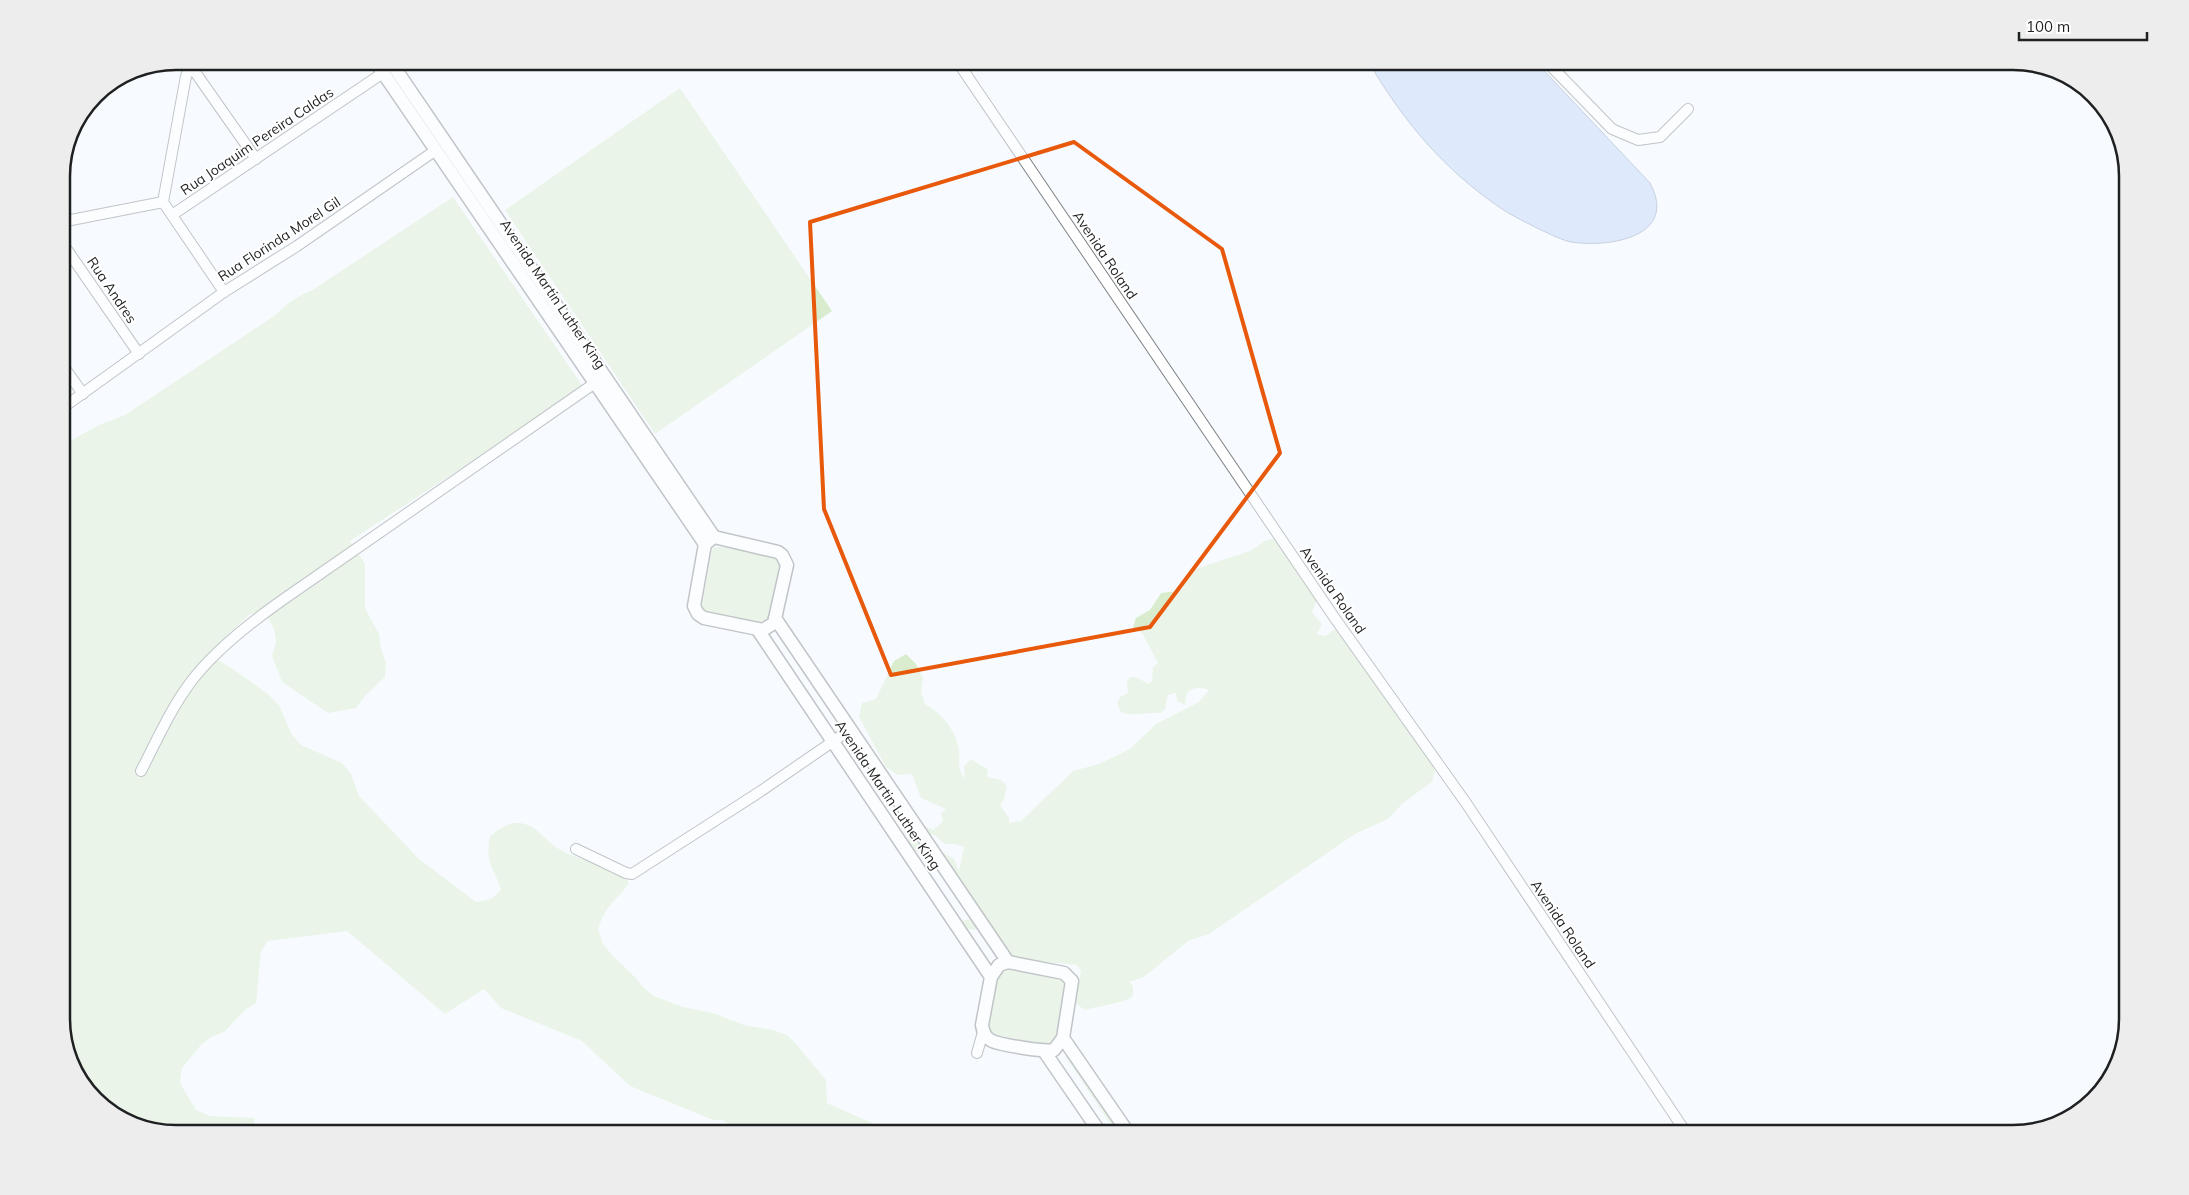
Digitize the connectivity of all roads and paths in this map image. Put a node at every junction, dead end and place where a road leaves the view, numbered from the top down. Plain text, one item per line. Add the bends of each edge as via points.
1 (189, 70) edge
2 (197, 70) edge
3 (381, 70) edge
4 (396, 70) edge
5 (963, 70) edge
6 (1555, 70) edge
7 (383, 73) junction
8 (1688, 109) dead end
9 (436, 150) junction
10 (256, 160) junction
11 (163, 202) junction
12 (172, 215) junction
13 (70, 220) edge
14 (70, 252) edge
15 (224, 292) junction
16 (139, 354) junction
17 (70, 375) edge
18 (595, 383) junction
19 (83, 394) junction
20 (70, 403) edge
21 (709, 541) junction
22 (775, 618) junction
23 (758, 630) junction
24 (851, 729) junction
25 (834, 741) junction
26 (140, 771) dead end
27 (931, 848) junction
28 (576, 849) dead end
29 (914, 860) junction
30 (1008, 962) junction
31 (992, 977) junction
32 (983, 1032) junction
33 (1063, 1038) junction
34 (1044, 1051) junction
35 (977, 1053) dead end
36 (1096, 1125) edge
37 (1123, 1125) edge
38 (1681, 1125) edge

1 - 11 street
2 - 10 street
3 - 7 main road, Avenida Martin Luther King
4 - 21 main road, Avenida Martin Luther King
5 - 38 street, Avenida Roland via 1334,617 1471,811
6 - 8 street via 1612,129 1638,140 1660,137
7 - 9 main road, Avenida Martin Luther King
7 - 10 street, Rua Joaquim Pereira Caldas
9 - 15 street, Rua Florinda Morel Gil
9 - 18 main road, Avenida Martin Luther King
10 - 12 street, Rua Joaquim Pereira Caldas
11 - 12 street
11 - 13 street
12 - 15 street
14 - 16 street, Rua Andres
15 - 16 street, Rua Florinda Morel Gil
16 - 19 street, Rua Florinda Morel Gil
17 - 19 street
18 - 21 main road, Avenida Martin Luther King
18 - 26 street via 247,628 203,668 179,698
19 - 20 street, Rua Florinda Morel Gil
21 - 22 main road via 782,555 787,565
21 - 23 main road via 694,606 698,614
22 - 23 main road via 770,627
22 - 24 main road, Avenida Martin Luther King
23 - 25 main road, Avenida Martin Luther King
24 - 25 street
24 - 27 main road, Avenida Martin Luther King
25 - 28 street via 632,874
25 - 29 main road, Avenida Martin Luther King
27 - 29 main road
27 - 30 main road, Avenida Martin Luther King
29 - 31 main road, Avenida Martin Luther King
30 - 31 main road via 999,965
30 - 33 main road via 1070,977 1073,986
31 - 32 main road
32 - 34 main road via 992,1041
32 - 35 street
33 - 34 main road via 1054,1050
33 - 37 main road
34 - 36 main road

